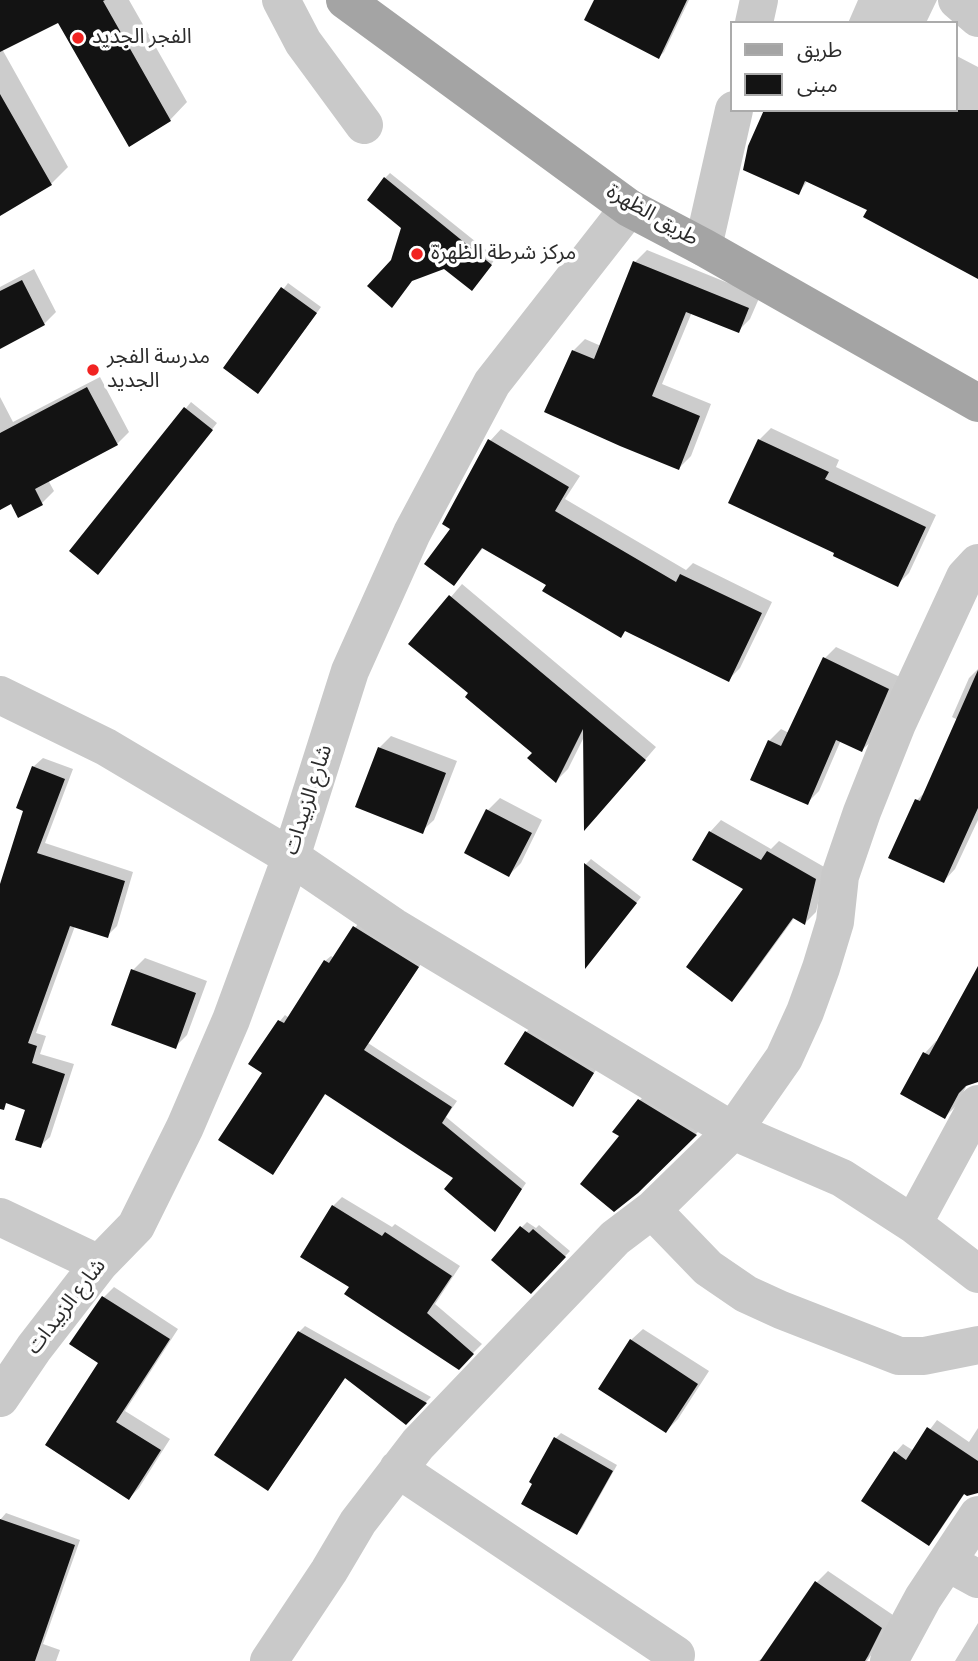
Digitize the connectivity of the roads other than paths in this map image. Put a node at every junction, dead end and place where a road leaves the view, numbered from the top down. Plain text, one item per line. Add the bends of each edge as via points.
1 (281, 0) edge
2 (345, 0) edge
3 (759, 0) edge
4 (957, 0) edge
5 (978, 18) edge
6 (754, 21) edge
7 (734, 112) edge
8 (364, 125) dead end
9 (629, 208) junction
10 (704, 247) junction
11 (978, 402) edge
12 (978, 562) edge
13 (3, 705) edge
14 (292, 857) junction
15 (978, 1104) edge
16 (733, 1131) junction
17 (652, 1210) junction
18 (0, 1217) edge
19 (913, 1224) junction
20 (99, 1264) junction
21 (978, 1274) edge
22 (978, 1345) edge
23 (0, 1398) edge
24 (398, 1469) junction
25 (978, 1515) edge
26 (962, 1570) edge
27 (676, 1655) dead end
28 (269, 1661) edge
29 (889, 1661) edge

1 - 8 street via 303,42
2 - 9 main road, طريق الظهرة
3 - 6 street
4 - 5 street
7 - 10 street
9 - 10 main road, طريق الظهرة
9 - 14 street, شارع الزبيدات via 492,383 412,533 350,671
10 - 11 main road, طريق الظهرة
12 - 16 street via 965,578 902,712 862,812 840,876 835,922 805,1012 784,1058
13 - 14 street via 106,747
14 - 16 street via 394,927
14 - 20 street, شارع الزبيدات via 185,1127 136,1226
15 - 19 street
16 - 17 street
16 - 19 street via 842,1178
17 - 22 street via 708,1268 780,1310 899,1356
17 - 24 street via 615,1238
18 - 20 street
19 - 21 street
20 - 23 street, شارع الزبيدات
24 - 27 street
24 - 28 street via 358,1522
25 - 26 street
26 - 29 street via 923,1598

